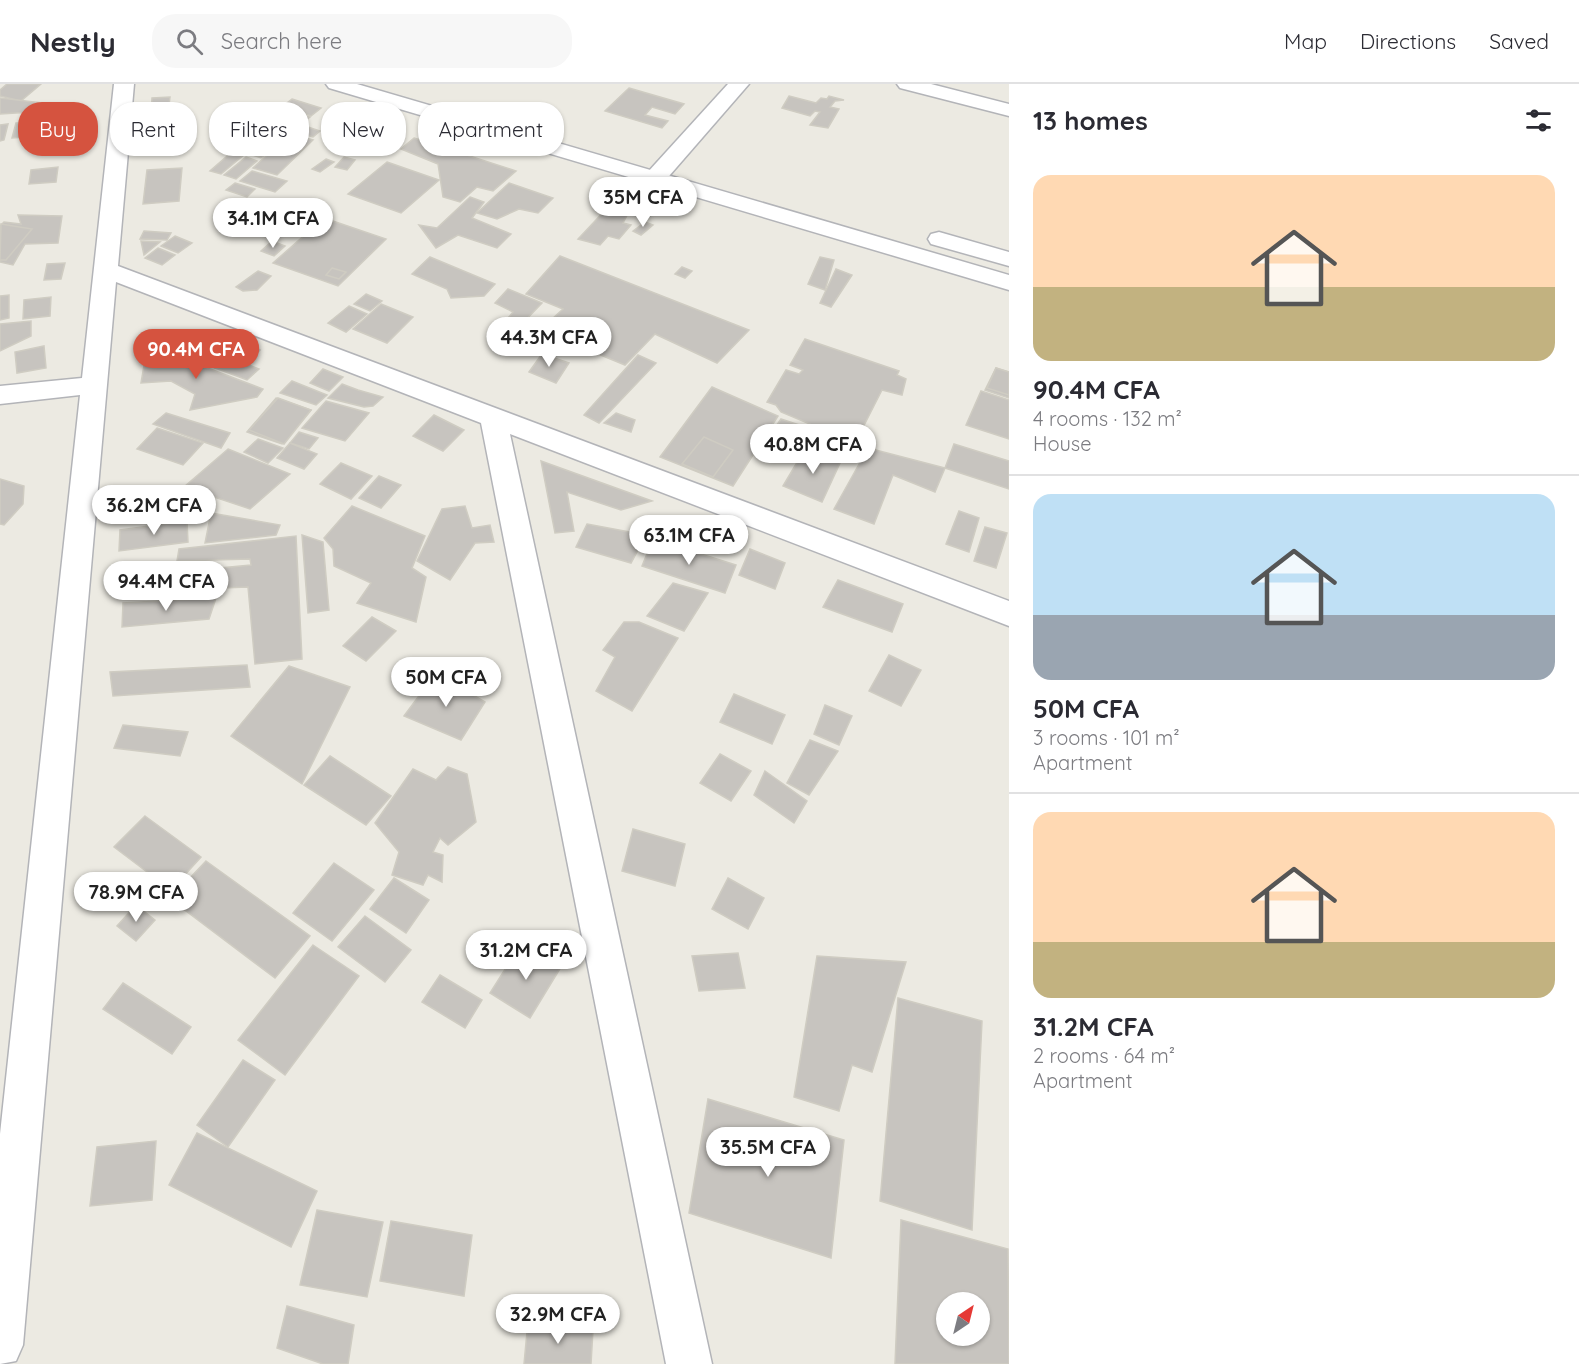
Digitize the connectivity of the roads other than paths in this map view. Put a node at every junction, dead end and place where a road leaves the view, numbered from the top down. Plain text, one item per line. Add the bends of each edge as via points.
1 (124, 84) edge
2 (336, 84) edge
3 (392, 84) edge
4 (739, 84) edge
5 (907, 84) edge
6 (1009, 110) edge
7 (662, 170) junction
8 (748, 184) dead end
9 (918, 233) dead end
10 (1009, 259) edge
11 (106, 270) junction
12 (1009, 283) edge
13 (95, 385) junction
14 (0, 394) edge
15 (493, 416) junction
16 (1009, 614) edge
17 (0, 1344) edge
18 (689, 1364) edge

1 - 11 street
2 - 7 street
3 - 7 street
4 - 7 street
5 - 6 street
7 - 8 street
7 - 12 street
9 - 10 street
11 - 13 street
11 - 15 street
13 - 14 street
13 - 17 street
15 - 16 street
15 - 18 street

